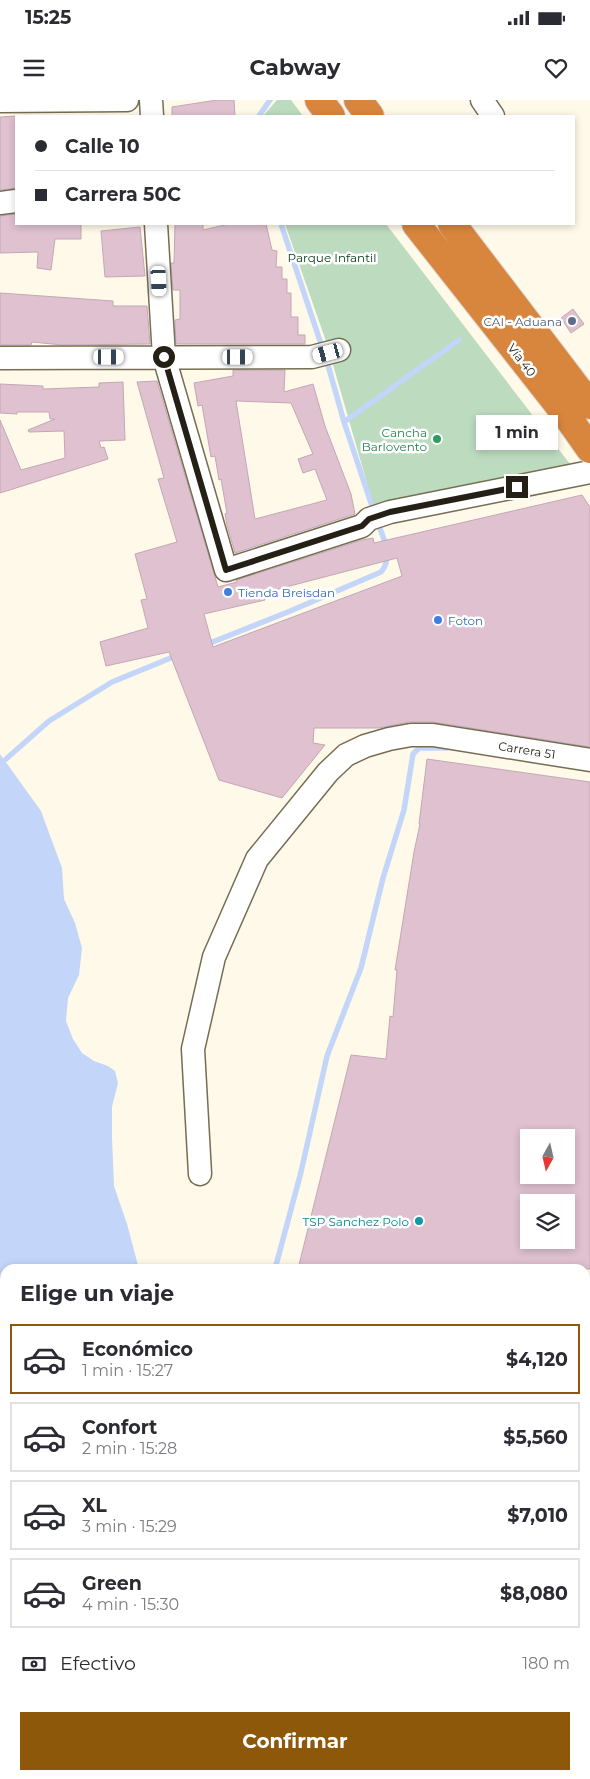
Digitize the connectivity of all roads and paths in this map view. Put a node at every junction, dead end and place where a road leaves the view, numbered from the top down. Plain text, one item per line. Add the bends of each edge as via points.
1 (73, 100) edge
2 (127, 100) edge
3 (152, 100) edge
4 (319, 100) edge
5 (358, 100) edge
6 (482, 100) edge
7 (0, 101) edge
8 (152, 115) edge
9 (331, 115) edge
10 (369, 115) edge
11 (492, 115) edge
12 (15, 201) edge
13 (0, 203) edge
14 (156, 225) edge
15 (417, 225) edge
16 (453, 225) edge
17 (339, 350) dead end
18 (164, 357) junction
19 (0, 358) edge
20 (590, 405) edge
21 (590, 449) edge
22 (590, 472) edge
23 (590, 760) edge
24 (200, 1174) dead end

1 - 2 street
1 - 7 street
3 - 8 street
4 - 9 highway
5 - 10 highway
6 - 11 street
12 - 13 street
14 - 18 street
15 - 21 highway, Vía 40
16 - 20 highway
17 - 18 street via 315,356
18 - 19 street
18 - 22 street via 226,570 362,526 369,519 390,512
23 - 24 street, Carrera 51 via 433,735 411,735 365,746 346,756 328,772 257,859 214,958 192,1049

